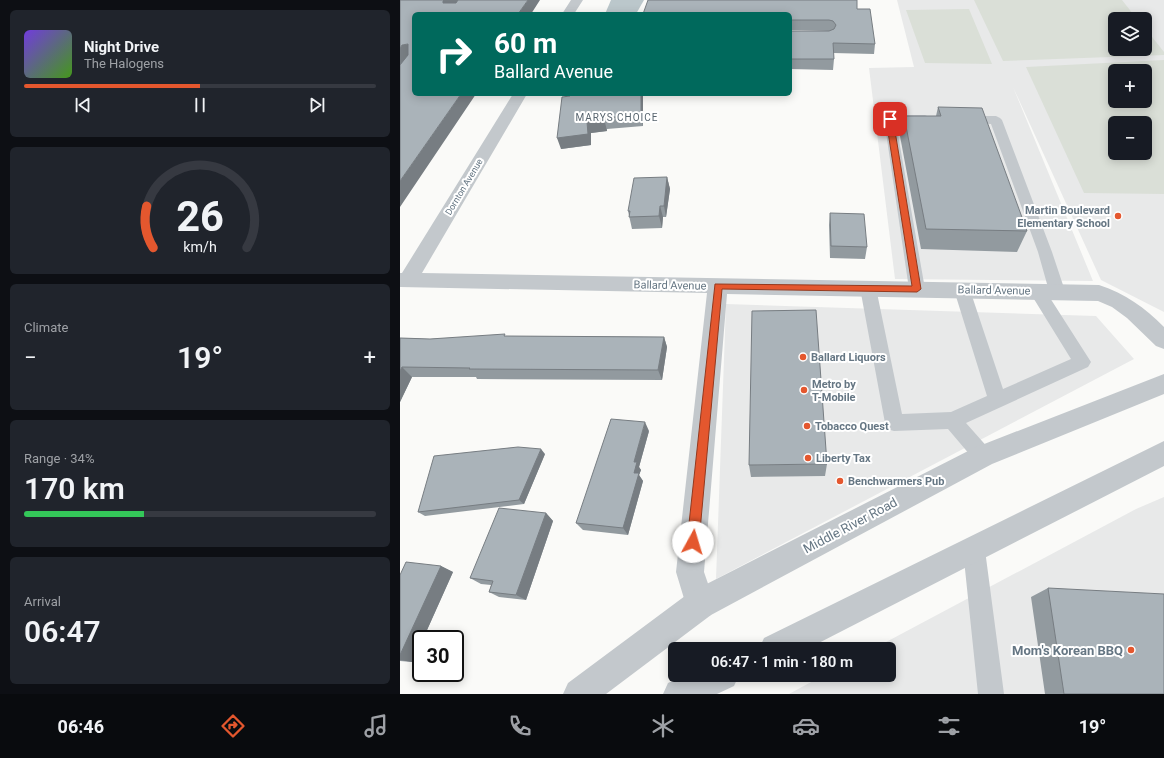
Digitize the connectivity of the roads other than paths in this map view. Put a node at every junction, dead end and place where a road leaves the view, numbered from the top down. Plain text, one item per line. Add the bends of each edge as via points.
1 (577, 0) edge
2 (569, 12) edge
3 (519, 96) edge
4 (935, 119) edge
5 (950, 120) edge
6 (404, 280) edge
7 (718, 286) junction
8 (868, 288) junction
9 (917, 289) junction
10 (962, 290) junction
11 (1037, 291) junction
12 (1057, 291) junction
13 (1164, 340) edge
14 (1164, 384) edge
15 (997, 400) junction
16 (952, 420) junction
17 (983, 456) junction
18 (1160, 458) edge
19 (974, 550) junction
20 (700, 604) junction
21 (789, 642) edge
22 (707, 682) edge
23 (579, 694) edge
24 (679, 694) edge
25 (991, 694) edge

1 - 2 street
3 - 6 street, Dornton Avenue
4 - 9 lane via 890,119
5 - 12 lane via 996,120
6 - 7 street, Ballard Avenue
7 - 8 street, Ballard Avenue
7 - 20 street via 690,572
8 - 9 street, Ballard Avenue
8 - 16 lane via 894,423
9 - 10 street, Ballard Avenue
10 - 11 street, Ballard Avenue
10 - 15 lane
11 - 12 street, Ballard Avenue
11 - 15 lane via 1082,362
12 - 13 street, Ballard Avenue via 1099,293 1115,298 1129,306
14 - 17 street, Middle River Road
15 - 16 lane
16 - 17 lane
17 - 20 street, Middle River Road
18 - 19 street
19 - 21 street
19 - 25 lane
20 - 23 street, Middle River Road
22 - 24 street

